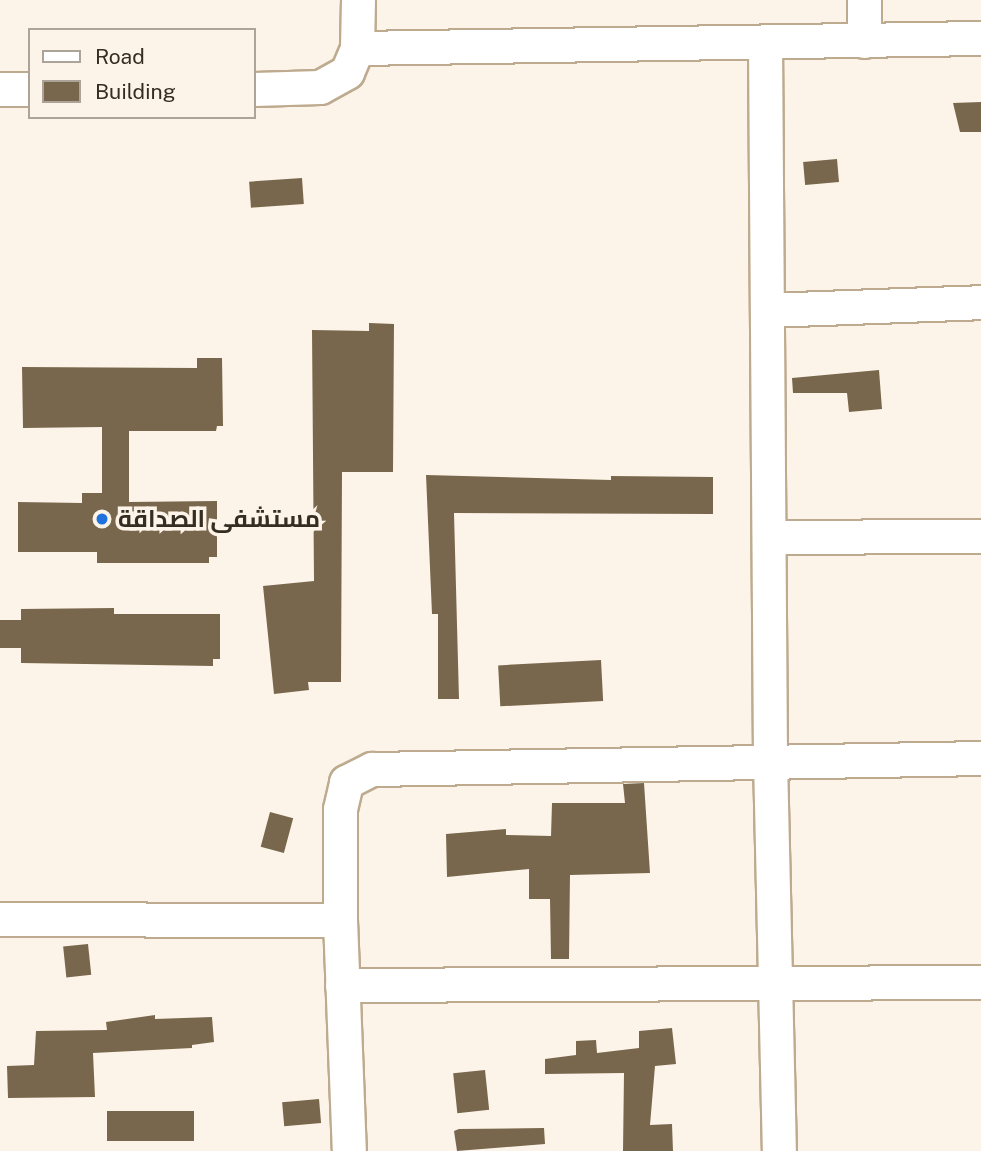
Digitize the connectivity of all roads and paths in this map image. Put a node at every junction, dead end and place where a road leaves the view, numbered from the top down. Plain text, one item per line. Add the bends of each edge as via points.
1 (358, 0) edge
2 (864, 0) edge
3 (981, 38) edge
4 (864, 41) junction
5 (765, 42) junction
6 (357, 48) junction
7 (0, 89) edge
8 (28, 89) edge
9 (256, 89) edge
10 (981, 302) edge
11 (767, 310) junction
12 (981, 536) edge
13 (769, 537) junction
14 (981, 758) edge
15 (771, 760) junction
16 (0, 919) edge
17 (340, 920) junction
18 (778, 982) junction
19 (981, 982) edge
20 (342, 985) junction
21 (349, 1151) edge
22 (779, 1151) edge

1 - 6 street
2 - 4 street
3 - 4 street
4 - 5 street
5 - 6 street
5 - 11 street
6 - 9 street via 347,72 320,87
7 - 8 street
10 - 11 street
11 - 13 street
12 - 13 street
13 - 15 street
14 - 15 street
15 - 17 street via 372,769 346,782 340,809
15 - 18 street
16 - 17 street
17 - 20 street
18 - 19 street
18 - 20 street
18 - 22 street
20 - 21 street

